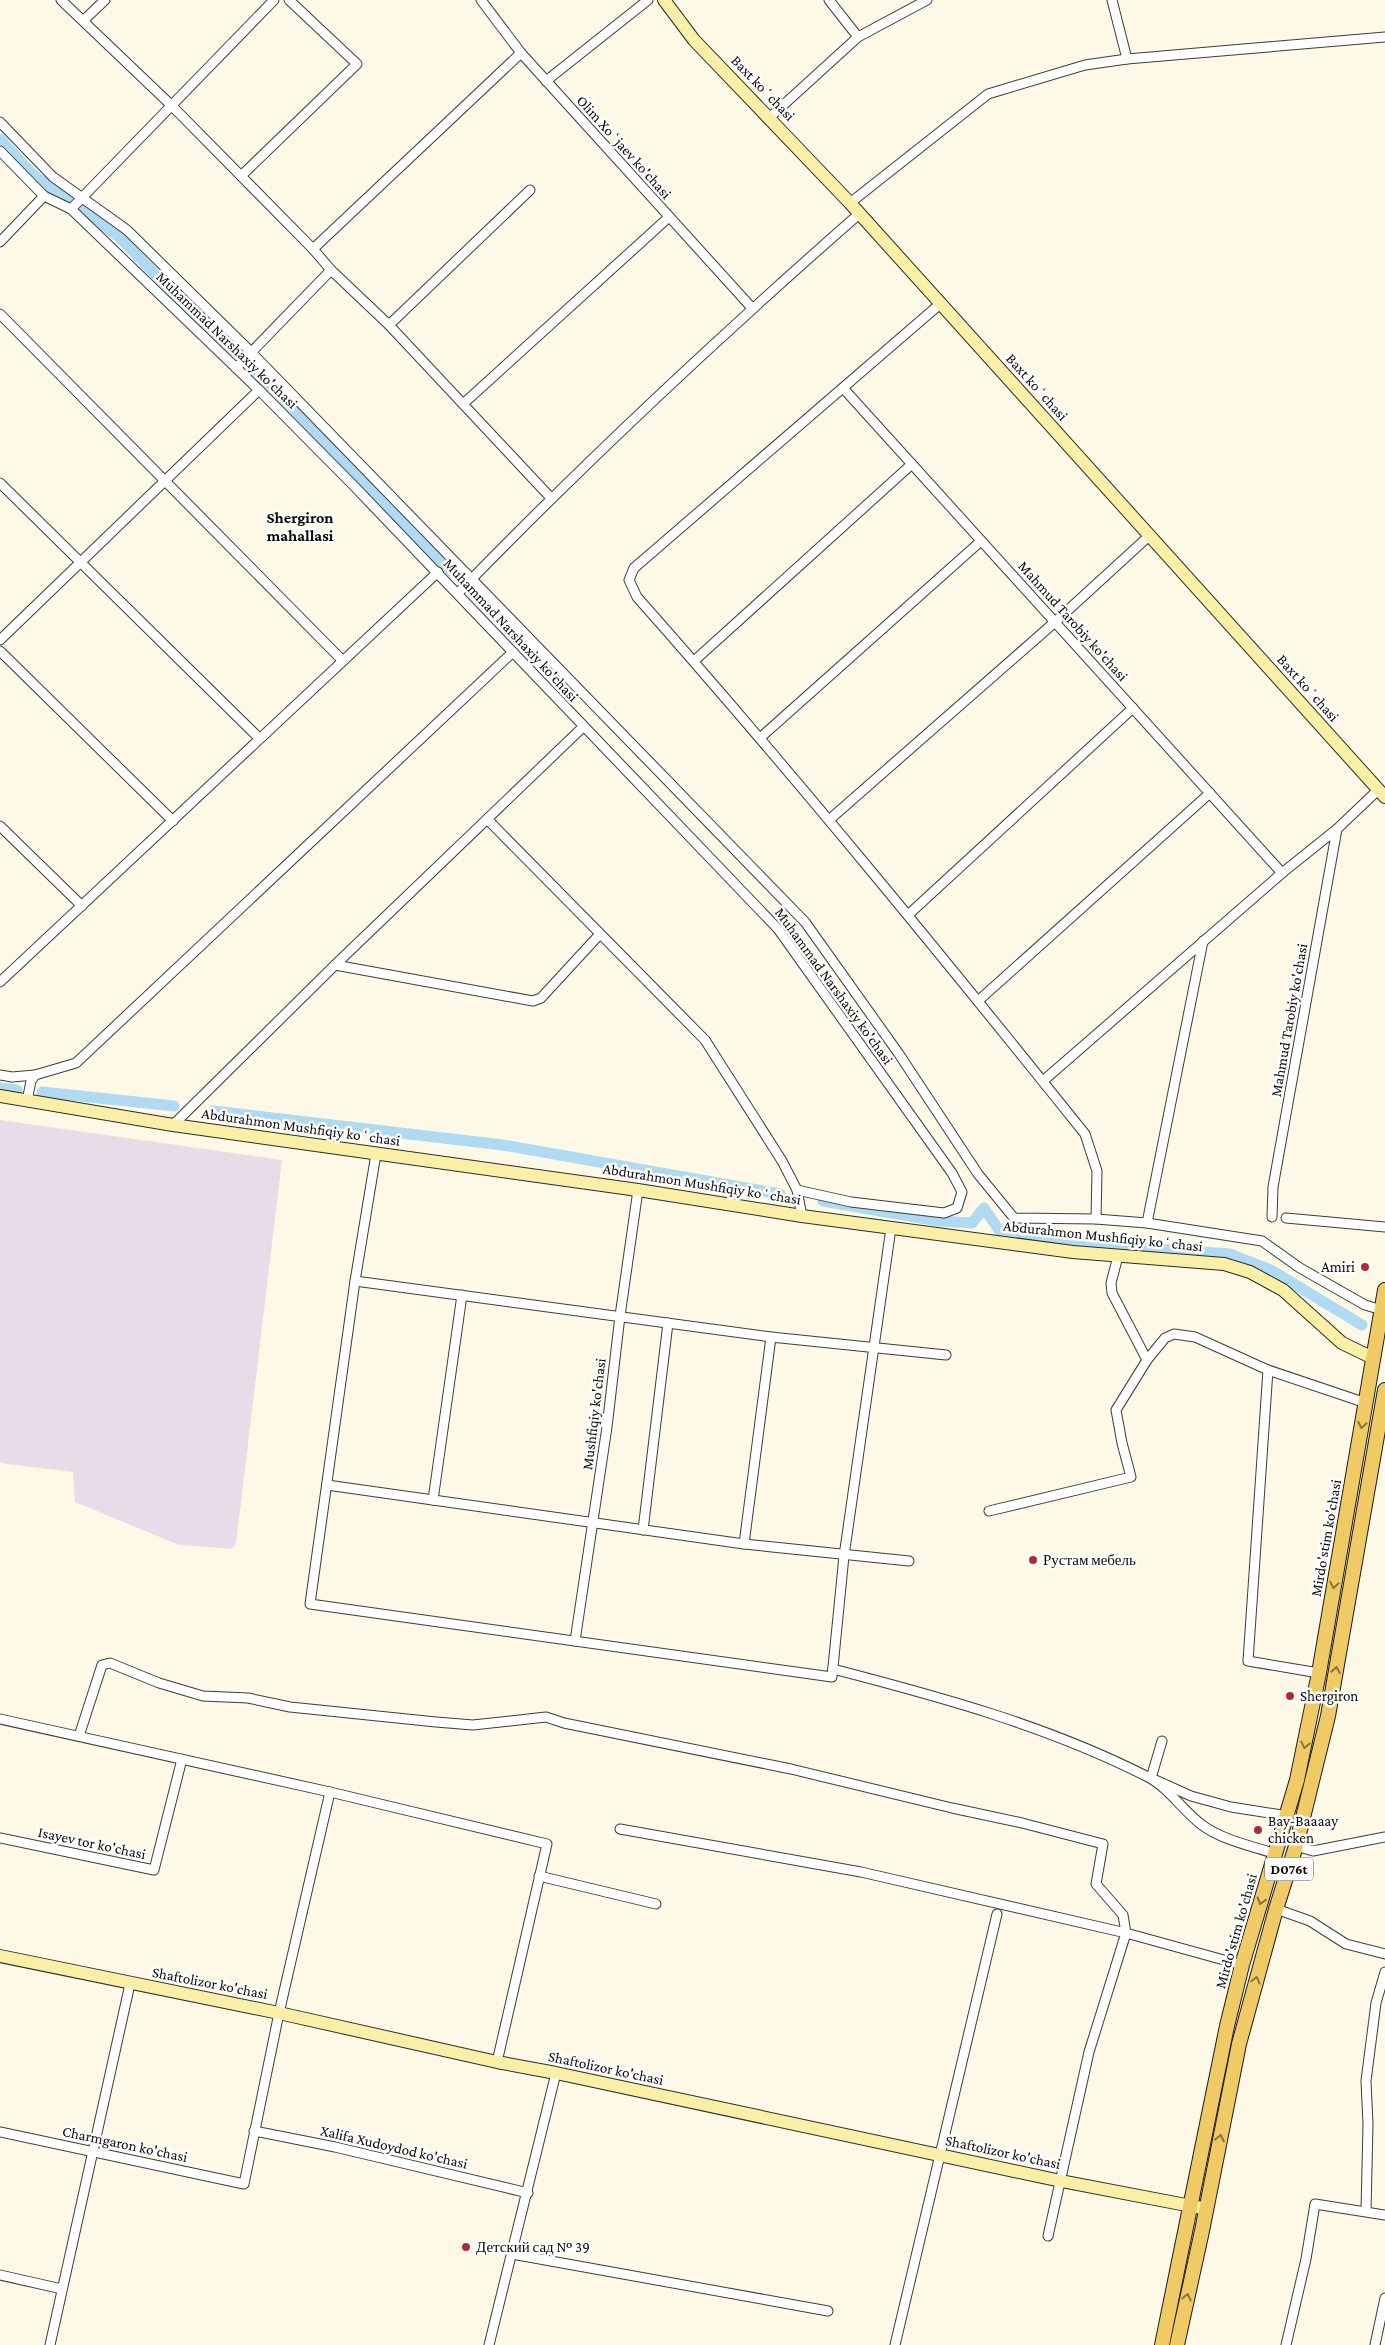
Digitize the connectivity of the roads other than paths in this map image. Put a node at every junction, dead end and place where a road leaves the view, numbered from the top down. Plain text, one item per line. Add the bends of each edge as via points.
1 (61, 0) edge
2 (105, 0) edge
3 (274, 0) edge
4 (289, 0) edge
5 (481, 0) edge
6 (648, 0) edge
7 (664, 0) edge
8 (829, 0) edge
9 (927, 0) edge
10 (1112, 0) edge
11 (84, 20) junction
12 (858, 37) junction
13 (1385, 37) edge
14 (521, 53) junction
15 (1127, 59) junction
16 (546, 81) junction
17 (171, 105) junction
18 (769, 118) junction
19 (0, 122) edge
20 (0, 151) edge
21 (241, 176) junction
22 (530, 190) dead end
23 (44, 196) junction
24 (81, 199) junction
25 (850, 203) junction
26 (71, 209) junction
27 (859, 214) junction
28 (669, 217) junction
29 (0, 242) edge
30 (313, 249) junction
31 (331, 270) junction
32 (940, 304) junction
33 (752, 308) junction
34 (0, 314) edge
35 (389, 325) junction
36 (251, 352) junction
37 (236, 368) junction
38 (843, 388) junction
39 (260, 390) junction
40 (463, 404) junction
41 (912, 464) junction
42 (166, 480) junction
43 (0, 483) edge
44 (551, 498) junction
45 (1149, 536) junction
46 (981, 541) junction
47 (80, 562) junction
48 (438, 572) junction
49 (472, 579) junction
50 (458, 593) junction
51 (1055, 622) junction
52 (0, 640) edge
53 (0, 651) edge
54 (513, 652) junction
55 (343, 661) junction
56 (694, 661) junction
57 (1133, 708) junction
58 (583, 727) junction
59 (260, 738) junction
60 (760, 738) junction
61 (1210, 793) junction
62 (1382, 794) edge
63 (487, 819) junction
64 (829, 820) junction
65 (173, 821) junction
66 (0, 826) edge
67 (1337, 829) junction
68 (1282, 872) junction
69 (82, 906) junction
70 (908, 915) junction
71 (600, 934) junction
72 (1203, 941) junction
73 (335, 965) junction
74 (0, 982) edge
75 (978, 1002) junction
76 (0, 1075) edge
77 (35, 1075) junction
78 (1043, 1082) junction
79 (0, 1096) edge
80 (27, 1101) junction
81 (173, 1125) junction
82 (376, 1154) junction
83 (638, 1190) junction
84 (797, 1190) junction
85 (802, 1216) junction
86 (1272, 1217) dead end
87 (1286, 1218) dead end
88 (1096, 1219) junction
89 (1147, 1223) junction
90 (1385, 1227) edge
91 (890, 1228) junction
92 (1118, 1256) junction
93 (355, 1281) junction
94 (1385, 1290) edge
95 (462, 1295) junction
96 (1382, 1310) junction
97 (620, 1316) junction
98 (668, 1323) junction
99 (771, 1337) junction
100 (873, 1348) junction
101 (946, 1355) dead end
102 (1373, 1358) junction
103 (1147, 1360) junction
104 (1268, 1370) junction
105 (1385, 1390) edge
106 (1366, 1403) junction
107 (327, 1485) junction
108 (432, 1500) junction
109 (989, 1512) dead end
110 (592, 1522) junction
111 (643, 1530) junction
112 (744, 1544) junction
113 (844, 1556) junction
114 (909, 1561) dead end
115 (575, 1641) junction
116 (833, 1669) junction
117 (1319, 1672) junction
118 (0, 1719) edge
119 (79, 1736) junction
120 (1162, 1741) dead end
121 (182, 1759) junction
122 (1151, 1778) junction
123 (330, 1792) junction
124 (1288, 1816) junction
125 (620, 1829) dead end
126 (1385, 1837) edge
127 (0, 1838) edge
128 (1296, 1846) junction
129 (1278, 1848) junction
130 (539, 1876) junction
131 (656, 1904) dead end
132 (1276, 1909) junction
133 (997, 1914) dead end
134 (1126, 1933) junction
135 (1385, 1954) edge
136 (0, 1956) edge
137 (1242, 1964) junction
138 (1385, 1972) edge
139 (130, 1984) junction
140 (278, 2013) junction
141 (497, 2062) junction
142 (556, 2073) junction
143 (254, 2131) junction
144 (0, 2132) edge
145 (94, 2152) junction
146 (940, 2155) junction
147 (1061, 2182) junction
148 (528, 2193) junction
149 (1191, 2206) junction
150 (1207, 2209) junction
151 (1366, 2212) junction
152 (1385, 2215) edge
153 (1048, 2236) dead end
154 (512, 2254) junction
155 (0, 2275) edge
156 (62, 2289) junction
157 (1385, 2298) edge
158 (828, 2310) dead end
159 (50, 2345) edge
160 (489, 2345) edge
161 (895, 2345) edge
162 (1162, 2345) edge
163 (1177, 2345) edge
164 (1286, 2345) edge
165 (1374, 2345) edge

1 - 11 street
2 - 11 street
3 - 17 street
4 - 21 street via 356,64
5 - 14 street, Olim Xoʻjaev ko'chasi
6 - 16 street
7 - 18 street, Baxt koʻchasi via 694,40
8 - 12 street
9 - 12 street
10 - 15 street
11 - 17 street
12 - 18 street
13 - 15 street
14 - 16 street, Olim Xoʻjaev ko'chasi
14 - 30 street
15 - 25 street via 1085,65 988,94
16 - 28 street, Olim Xoʻjaev ko'chasi
17 - 21 street
17 - 24 street
18 - 25 street, Baxt koʻchasi
19 - 24 street via 53,177
20 - 23 street, Muhammad Narshaxiy ko'chasi
21 - 30 street
22 - 35 street
23 - 26 street, Muhammad Narshaxiy ko'chasi
23 - 29 street
24 - 26 street
24 - 36 street via 127,230
25 - 27 street, Baxt koʻchasi
26 - 37 street, Muhammad Narshaxiy ko'chasi
27 - 32 street, Baxt koʻchasi
27 - 33 street
28 - 33 street, Olim Xoʻjaev ko'chasi
28 - 40 street
30 - 31 street
31 - 35 street
31 - 36 street
32 - 38 street
32 - 45 street, Baxt koʻchasi
33 - 44 street
34 - 42 street
35 - 40 street
36 - 37 street
36 - 49 street
37 - 39 street, Muhammad Narshaxiy ko'chasi
38 - 41 street, Mahmud Tarobiy ko'chasi
38 - 56 street via 634,568 629,580 631,589
39 - 42 street
39 - 48 street, Muhammad Narshaxiy ko'chasi
40 - 44 street
41 - 46 street, Mahmud Tarobiy ko'chasi
41 - 56 street
42 - 47 street
42 - 55 street
43 - 47 street
44 - 49 street
45 - 51 street
45 - 62 street, Baxt koʻchasi
46 - 51 street, Mahmud Tarobiy ko'chasi
46 - 60 street
47 - 52 street
47 - 59 street
48 - 50 street, Muhammad Narshaxiy ko'chasi
48 - 55 street
49 - 50 street
49 - 88 street via 804,922 899,1054 978,1174 1014,1218
50 - 54 street, Muhammad Narshaxiy ko'chasi
51 - 57 street, Mahmud Tarobiy ko'chasi
51 - 64 street
53 - 65 street
54 - 58 street, Muhammad Narshaxiy ko'chasi
54 - 77 street via 76,1063
55 - 59 street
56 - 60 street
57 - 61 street, Mahmud Tarobiy ko'chasi
57 - 70 street
58 - 63 street
58 - 84 street, Muhammad Narshaxiy ko'chasi via 778,929 952,1173 962,1192 957,1208 944,1213 852,1202
59 - 65 street
60 - 64 street
61 - 68 street, Mahmud Tarobiy ko'chasi
61 - 75 street
62 - 67 street
63 - 71 street
63 - 73 street
64 - 70 street
65 - 69 street
66 - 69 street
67 - 68 street
67 - 86 street, Mahmud Tarobiy ko'chasi via 1274,1188
68 - 72 street
69 - 74 street
70 - 75 street
71 - 73 street via 541,998 533,1001
71 - 84 street via 705,1040
72 - 78 street
72 - 89 street
73 - 81 street
75 - 78 street
76 - 77 street
77 - 80 street
78 - 88 street via 1085,1134 1097,1171
79 - 80 street, Abdurahmon Mushfiqiy koʻchasi
80 - 81 street, Abdurahmon Mushfiqiy koʻchasi
81 - 82 street, Abdurahmon Mushfiqiy koʻchasi
82 - 83 street, Abdurahmon Mushfiqiy koʻchasi
82 - 93 street
83 - 85 street, Abdurahmon Mushfiqiy koʻchasi
83 - 97 street, Mushfiqiy ko'chasi
84 - 85 street
85 - 91 street, Abdurahmon Mushfiqiy koʻchasi
87 - 90 street
88 - 89 street
89 - 96 street via 1262,1241 1300,1268 1365,1305
91 - 92 street, Abdurahmon Mushfiqiy koʻchasi
91 - 100 street
92 - 102 street, Abdurahmon Mushfiqiy koʻchasi via 1224,1264 1250,1272 1283,1290 1342,1343
92 - 103 street via 1111,1283 1112,1294
93 - 95 street
93 - 107 street
94 - 96 main road, Mirdo'stim ko'chasi / D076t
95 - 97 street
95 - 108 street
96 - 102 main road, Mirdo'stim ko'chasi / D076t
97 - 98 street
97 - 110 street, Mushfiqiy ko'chasi
98 - 99 street
98 - 111 street
99 - 100 street
99 - 112 street
100 - 101 street
100 - 113 street
102 - 106 main road, Mirdo'stim ko'chasi / D076t
103 - 104 street via 1165,1338 1174,1334 1195,1337
103 - 109 street via 1116,1410 1131,1477
104 - 106 street
104 - 117 street via 1248,1661
128 -> 105 main road, D076t via 1328,1716
106 -> 117 main road, Mirdo'stim ko'chasi / D076t
107 - 108 street
107 - 115 street via 310,1604
108 - 110 street
110 - 111 street
110 - 115 street, Mushfiqiy ko'chasi
111 - 112 street
112 - 113 street
113 - 114 street
113 - 116 street
115 - 116 street via 832,1677
116 - 122 street via 951,1700 1064,1738
117 -> 124 main road, Mirdo'stim ko'chasi / D076t
118 - 119 street
119 - 121 street
119 - 134 street via 97,1675 102,1665 110,1663 203,1696 248,1698 290,1707 473,1725 546,1717 791,1769 1103,1844 1096,1884 1123,1915
120 - 122 street
121 - 123 street
121 - 127 street, Isayev tor ko'chasi via 154,1870
122 - 124 street via 1191,1796 1230,1807
122 - 129 street via 1203,1826 1222,1835
123 - 130 street via 547,1844
123 - 140 street
124 - 129 main road, Mirdo'stim ko'chasi / D076t
125 - 134 street via 836,1867
126 - 128 street via 1313,1851
128 - 129 main road
128 - 132 main road, D076t
129 -> 137 main road, Mirdo'stim ko'chasi / D076t
130 - 131 street
130 - 141 street
132 - 135 street via 1310,1921 1346,1944
150 -> 132 main road, D076t via 1236,2059
133 - 146 street
134 - 137 street
134 - 147 street via 1089,2052
136 - 139 street, Shaftolizor ko'chasi
137 - 149 main road, Mirdo'stim ko'chasi / D076t
138 - 151 street via 1376,2003 1366,2081
139 - 140 street, Shaftolizor ko'chasi
139 - 145 street
140 - 141 street, Shaftolizor ko'chasi
140 - 143 street
141 - 142 street, Shaftolizor ko'chasi
142 - 146 street, Shaftolizor ko'chasi
142 - 148 street
143 - 145 street, Charmgaron ko'chasi via 244,2184
143 - 148 street, Xalifa Xudoydod ko'chasi
144 - 145 street, Charmgaron ko'chasi
145 - 156 street
146 - 147 street, Shaftolizor ko'chasi
146 - 161 street
147 - 149 street, Shaftolizor ko'chasi
147 - 153 street
148 - 154 street
149 - 150 street, Shaftolizor ko'chasi
149 - 162 main road, Mirdo'stim ko'chasi / D076t
163 -> 150 main road, D076t
151 - 152 street
151 - 164 street via 1315,2204
154 - 158 street
154 - 160 street
155 - 156 street
156 - 159 street
157 - 165 street

